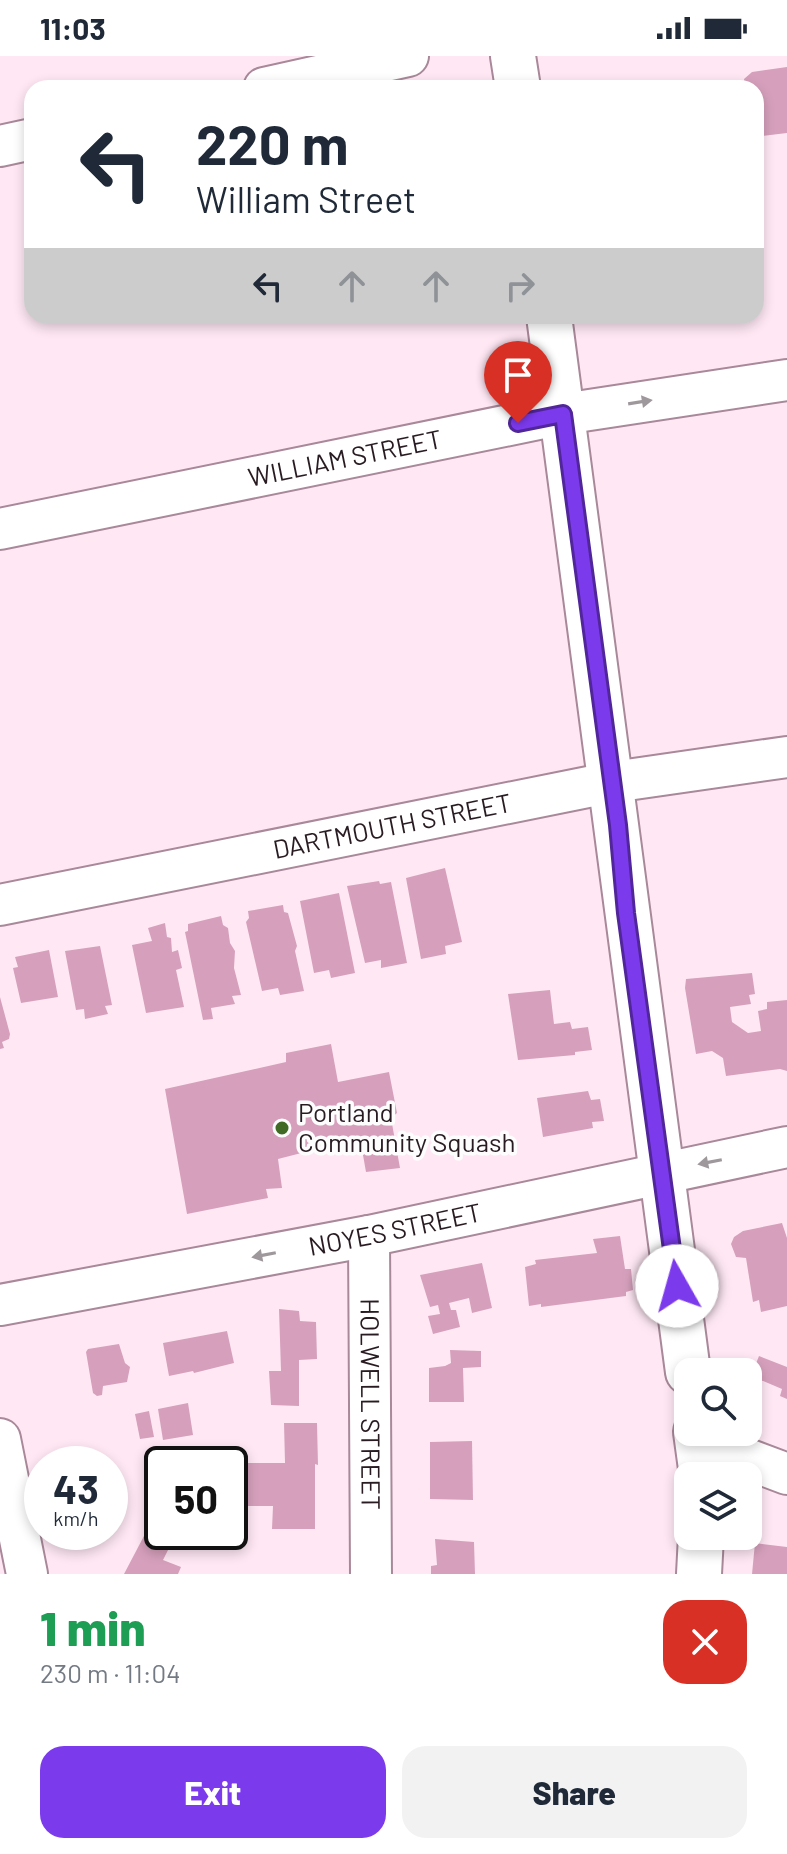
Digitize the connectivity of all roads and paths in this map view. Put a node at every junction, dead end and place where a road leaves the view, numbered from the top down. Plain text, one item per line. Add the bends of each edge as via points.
1 (408, 56) edge
2 (513, 56) edge
3 (300, 80) edge
4 (517, 80) edge
5 (24, 141) edge
6 (0, 146) edge
7 (550, 324) edge
8 (787, 380) edge
9 (563, 414) junction
10 (0, 529) edge
11 (787, 757) edge
12 (613, 782) junction
13 (0, 905) edge
14 (787, 1147) edge
15 (662, 1172) junction
16 (369, 1236) junction
17 (0, 1305) edge
18 (686, 1358) edge
19 (0, 1439) edge
20 (698, 1449) edge
21 (787, 1474) edge
22 (700, 1550) edge
23 (27, 1574) edge
24 (371, 1574) edge
25 (699, 1574) edge

1 - 3 street
2 - 4 main road
5 - 6 street
7 - 9 main road
9 -> 8 street, WILLIAM STREET
9 - 10 street, WILLIAM STREET
9 - 12 main road
11 - 12 street, DARTMOUTH STREET
12 - 13 street, DARTMOUTH STREET
12 - 15 main road
14 -> 15 street, NOYES STREET
15 - 16 street, NOYES STREET
15 - 18 main road
16 -> 17 street, NOYES STREET
16 - 24 street, HOLWELL STREET
19 - 23 street
20 - 21 street
22 - 25 main road

